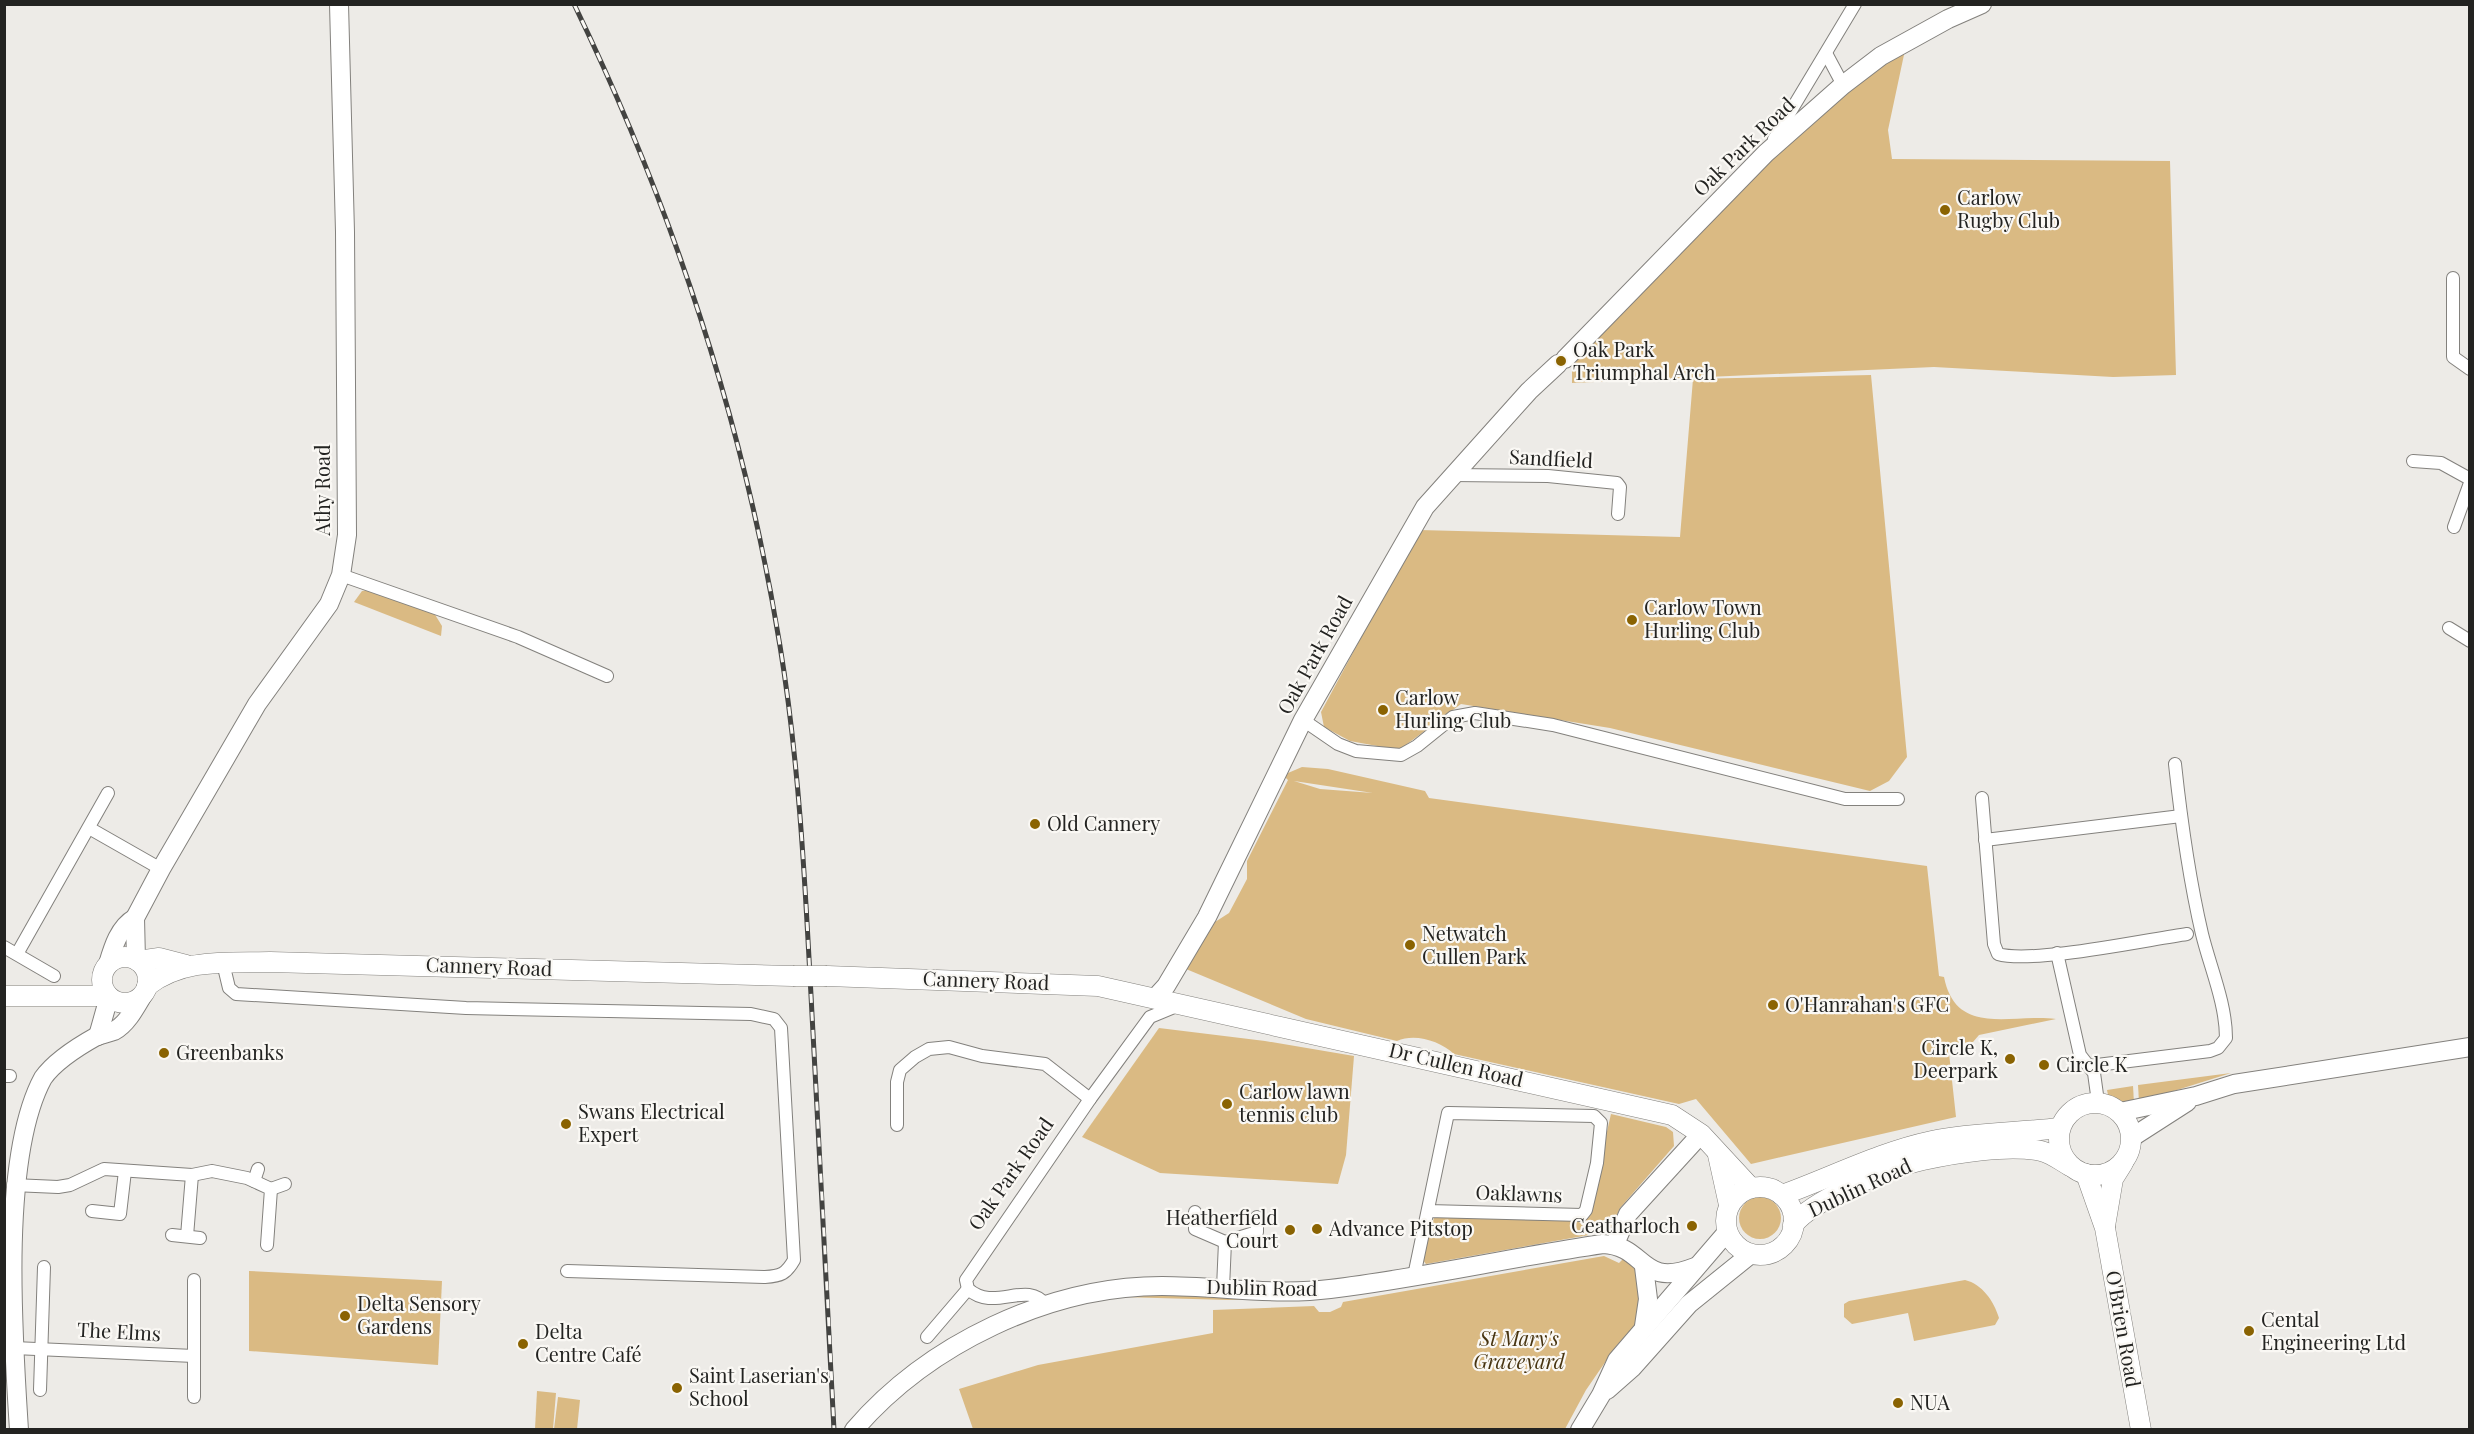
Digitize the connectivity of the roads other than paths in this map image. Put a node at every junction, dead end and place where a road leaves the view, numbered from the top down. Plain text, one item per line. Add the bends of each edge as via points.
1 (339, 4) edge
2 (1855, 4) edge
3 (1982, 4) edge
4 (1827, 56) junction
5 (1843, 85) junction
6 (1766, 153) junction
7 (2453, 278) dead end
8 (2469, 369) edge
9 (2413, 461) dead end
10 (1452, 475) junction
11 (2469, 481) edge
12 (1618, 514) dead end
13 (2454, 527) dead end
14 (341, 574) junction
15 (2449, 628) dead end
16 (2469, 641) edge
17 (607, 676) dead end
18 (1304, 720) junction
19 (2175, 764) dead end
20 (108, 793) dead end
21 (1982, 798) dead end
22 (1898, 799) dead end
23 (2181, 816) junction
24 (89, 828) junction
25 (1986, 840) junction
26 (160, 869) junction
27 (135, 918) junction
28 (2187, 934) dead end
29 (4, 947) edge
30 (2056, 953) junction
31 (17, 954) junction
32 (137, 961) junction
33 (223, 963) junction
34 (186, 965) junction
35 (105, 970) junction
36 (54, 976) dead end
37 (145, 991) junction
38 (73, 995) junction
39 (4, 996) edge
40 (1150, 996) junction
41 (109, 997) junction
42 (1180, 1005) junction
43 (1150, 1017) junction
44 (98, 1036) junction
45 (2469, 1047) edge
46 (2089, 1066) junction
47 (2196, 1096) junction
48 (1090, 1099) junction
49 (2098, 1102) junction
50 (2120, 1112) junction
51 (897, 1125) dead end
52 (2060, 1128) junction
53 (1701, 1134) junction
54 (2131, 1138) junction
55 (1718, 1155) junction
56 (2124, 1160) junction
57 (2078, 1170) junction
58 (124, 1171) junction
59 (192, 1175) junction
60 (285, 1184) dead end
61 (13, 1185) junction
62 (1751, 1188) junction
63 (271, 1189) junction
64 (1782, 1195) junction
65 (1729, 1205) junction
66 (1428, 1210) junction
67 (92, 1211) dead end
68 (1195, 1212) dead end
69 (1257, 1217) dead end
70 (1793, 1225) junction
71 (2104, 1228) junction
72 (1727, 1232) junction
73 (172, 1235) dead end
74 (1225, 1242) junction
75 (265, 1245) dead end
76 (1615, 1245) junction
77 (8, 1247) edge
78 (1751, 1254) junction
79 (44, 1267) dead end
80 (1695, 1267) junction
81 (1645, 1270) junction
82 (567, 1271) dead end
83 (1414, 1276) junction
84 (194, 1280) dead end
85 (1223, 1288) junction
86 (968, 1289) junction
87 (1675, 1291) junction
88 (1689, 1304) junction
89 (1046, 1305) junction
90 (1644, 1326) junction
91 (927, 1337) dead end
92 (14, 1348) junction
93 (42, 1348) junction
94 (194, 1356) junction
95 (40, 1390) dead end
96 (1601, 1395) junction
97 (194, 1397) dead end
98 (18, 1430) edge
99 (854, 1430) edge
100 (1580, 1430) edge
101 (2141, 1430) edge

1 - 14 main road, Athy Road via 347,535
2 - 4 street
3 - 5 main road, Oak Park Road via 1881,56
4 - 5 street
4 - 6 street
5 - 6 main road, Oak Park Road
6 - 10 main road, Oak Park Road via 1529,391
7 - 8 street via 2453,357
9 - 11 street via 2441,463
10 - 12 street, Sandfield via 1548,476 1617,483
10 - 18 main road, Oak Park Road via 1425,507
11 - 13 street
14 - 17 street via 518,638
14 - 26 main road, Athy Road via 329,604 257,704
15 - 16 street
18 - 22 street via 1338,744 1356,751 1401,755 1453,717 1475,713 1553,725 1845,799
18 - 40 main road, Oak Park Road via 1208,917 1166,986
19 - 23 street
20 - 24 street
21 - 25 street
23 - 25 street
23 - 46 street via 2226,1038 2210,1052
24 - 26 street
24 - 31 street
25 - 30 street via 1998,954 2010,958
26 - 27 main road, Athy Road
27 - 32 main road, Athy Road
27 - 35 main road, Athy Road via 127,922 113,946
28 - 30 street
29 - 31 street
30 - 46 street via 2080,1055
31 - 36 street
32 - 34 main road, Cannery Road via 159,958
32 - 35 main road via 121,957
32 - 37 main road via 148,973
33 - 34 main road, Cannery Road
33 - 40 main road, Cannery Road, bridge via 826,976 1098,986
33 - 82 street via 229,988 236,994 472,1008 751,1014 774,1019 781,1028 794,1260 787,1273 765,1277
34 - 37 main road, Cannery Road via 163,974
35 - 38 main road
35 - 41 main road
37 - 41 main road via 129,1003
37 - 44 main road via 116,1030
38 - 39 main road
38 - 41 main road
40 - 42 main road, Cannery Road
40 - 43 street
41 - 44 main road
42 - 43 street
42 - 53 main road, Dr Cullen Road via 1672,1115
43 - 48 street, Oak Park Road
44 - 61 main road via 62,1059 44,1077 20,1140
45 - 47 main road via 2234,1084
46 - 49 street via 2094,1073
47 - 50 main road
47 - 54 main road
48 - 51 street via 1045,1064 982,1056 949,1047 929,1049 900,1070
48 - 86 street, Oak Park Road via 973,1267 966,1280
49 - 50 main road
49 - 52 main road via 2070,1111
50 - 54 main road
52 - 57 main road via 2059,1148
52 - 64 main road, Dublin Road via 1933,1140 1867,1160
53 - 55 main road, Dr Cullen Road
53 - 76 main road via 1628,1214
54 - 56 main road
55 - 62 main road, Dr Cullen Road
55 - 65 main road
56 - 57 main road via 2107,1173
56 - 71 main road, O'Brien Road via 2113,1179
57 - 70 main road, Dublin Road via 2043,1151 2014,1149 1922,1160 1825,1200
57 - 71 main road, O'Brien Road
58 - 59 street
58 - 61 street via 104,1169 58,1187
58 - 67 street via 120,1214
59 - 63 street via 256,1175
59 - 73 street via 194,1237
60 - 63 street
61 - 77 main road
62 - 64 main road via 1762,1187
62 - 65 main road via 1742,1191
63 - 75 street
64 - 70 main road via 1789,1203
65 - 72 main road
66 - 66 street, Oaklawns via 1448,1113 1594,1116 1601,1123 1597,1162 1582,1215
66 - 83 street, Oaklawns
68 - 74 street via 1195,1229
69 - 74 street via 1257,1232
70 - 78 main road via 1780,1248
71 - 101 main road, O'Brien Road
72 - 78 main road via 1733,1242
72 - 80 main road
74 - 85 street
76 - 81 main road via 1625,1248
76 - 83 main road, Dublin Road
77 - 92 main road
78 - 88 main road
79 - 93 street
80 - 81 main road via 1677,1274
80 - 87 main road
81 - 87 main road
81 - 90 main road via 1648,1299
83 - 85 main road, Dublin Road via 1328,1289
84 - 94 street
85 - 89 main road, Dublin Road via 1129,1287
86 - 89 street via 986,1300 1029,1294 1041,1298
86 - 91 street
87 - 88 main road
87 - 90 main road
88 - 96 main road via 1632,1368
89 - 99 main road, Dublin Road via 976,1337 916,1371
90 - 96 main road via 1617,1360
92 - 93 street, The Elms
92 - 98 main road
93 - 94 street, The Elms
93 - 95 street
94 - 97 street
96 - 100 main road

